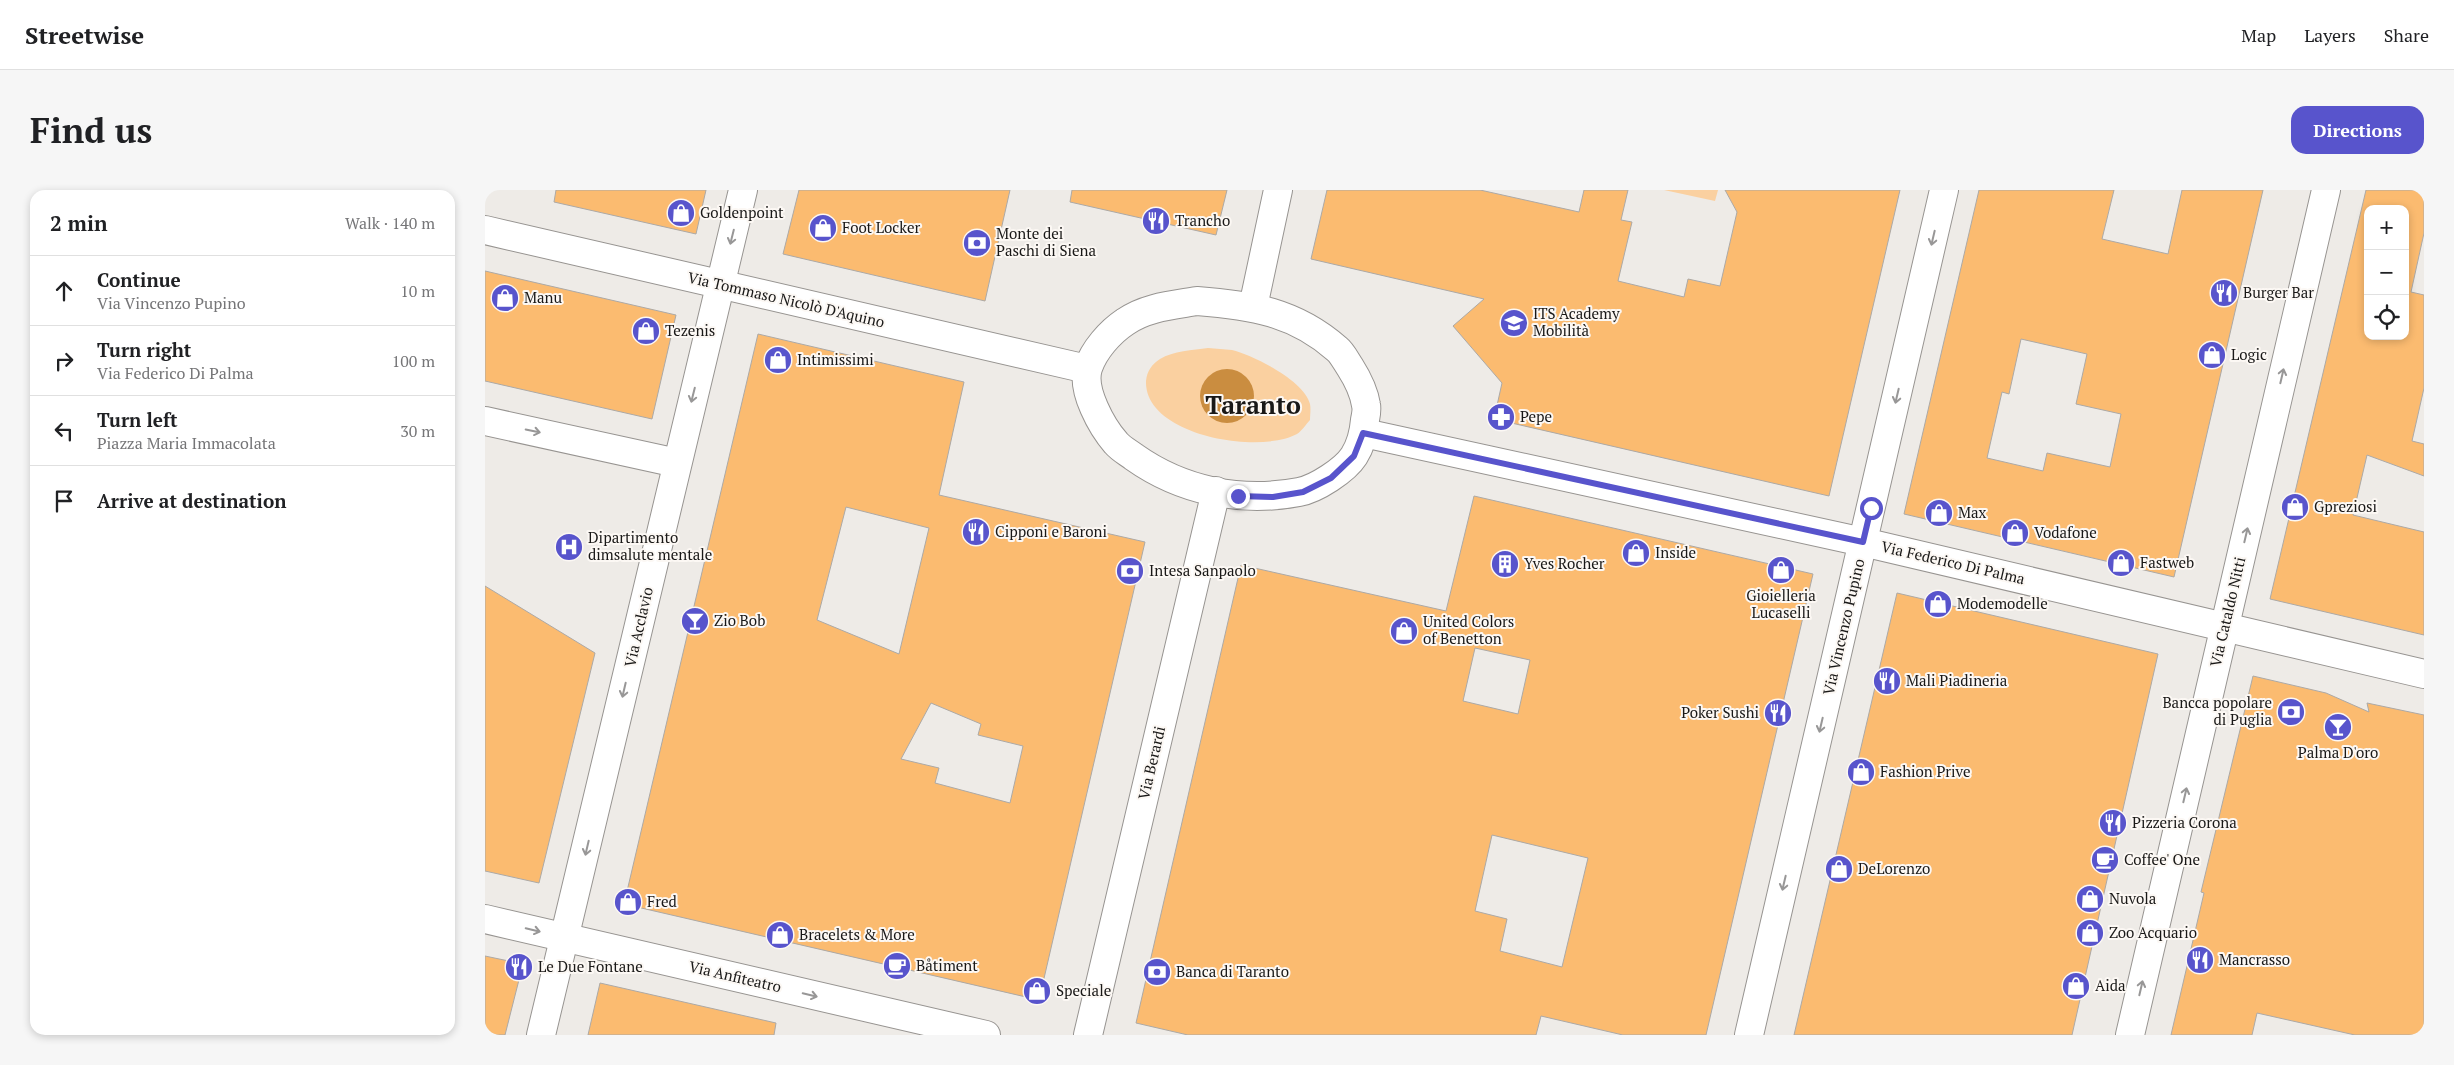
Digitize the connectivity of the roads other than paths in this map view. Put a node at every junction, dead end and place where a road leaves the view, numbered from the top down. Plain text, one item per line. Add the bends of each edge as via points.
1 (743, 190) edge
2 (1278, 190) edge
3 (1944, 190) edge
4 (2326, 190) edge
5 (485, 230) edge
6 (720, 284) junction
7 (1253, 307) junction
8 (1087, 369) junction
9 (485, 421) edge
10 (1363, 433) junction
11 (677, 463) junction
12 (1217, 491) junction
13 (1863, 542) junction
14 (2225, 627) junction
15 (2424, 674) edge
16 (485, 919) edge
17 (566, 938) junction
18 (541, 1035) edge
19 (986, 1035) edge
20 (1088, 1035) edge
21 (1749, 1035) edge
22 (2130, 1035) edge

1 -> 6 street, Via Acclavio
2 - 7 street
3 -> 13 street, Via Vincenzo Pupino
14 -> 4 street, Via Cataldo Nitti
5 - 6 street, Via Tommaso Nicolò D'Aquino
6 - 8 street, Via Tommaso Nicolò D'Aquino
6 -> 11 street, Via Acclavio
7 - 8 street via 1197,302 1162,306 1126,321 1101,344
7 - 10 street via 1285,315 1338,350 1356,376 1367,406
8 - 12 street via 1088,389 1098,418 1117,444 1147,466 1181,484
9 -> 11 street
10 - 12 street via 1354,456 1331,478 1303,492 1273,497 1238,496
10 - 13 street, Via Federico Di Palma
11 -> 17 street, Via Acclavio
12 - 20 street, Via Berardi
13 - 14 street, Via Federico Di Palma
13 -> 21 street, Via Vincenzo Pupino
14 - 15 street, Via Federico Di Palma
22 -> 14 street, Via Cataldo Nitti
16 -> 17 street, Via Anfiteatro
17 - 18 street, Via Acclavio
17 -> 19 street, Via Anfiteatro

